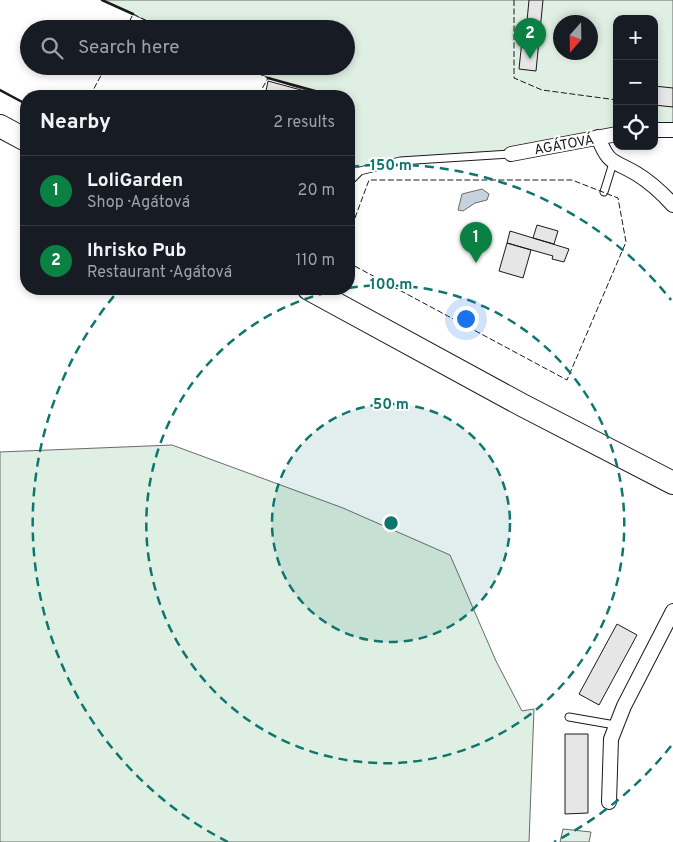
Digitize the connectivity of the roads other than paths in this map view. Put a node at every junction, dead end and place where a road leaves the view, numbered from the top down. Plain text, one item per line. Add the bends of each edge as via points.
1 (0, 126) edge
2 (658, 130) edge
3 (673, 130) edge
4 (613, 135) edge
5 (20, 137) edge
6 (598, 137) junction
7 (511, 154) joint
8 (613, 163) junction
9 (355, 170) edge
10 (360, 170) junction
11 (355, 175) edge
12 (604, 192) dead end
13 (673, 205) edge
14 (320, 295) edge
15 (673, 483) edge
16 (673, 611) edge
17 (569, 716) dead end
18 (615, 725) junction
19 (609, 802) dead end

1 - 5 main road
2 - 3 street
4 - 6 street, AGÁTOVÁ
6 - 7 street, AGÁTOVÁ
6 - 8 street
7 - 10 lane via 400,161
8 - 12 lane
8 - 13 street via 636,173
9 - 10 lane
10 - 11 lane
14 - 15 main road
16 - 18 street
17 - 18 lane
18 - 19 street via 609,760

